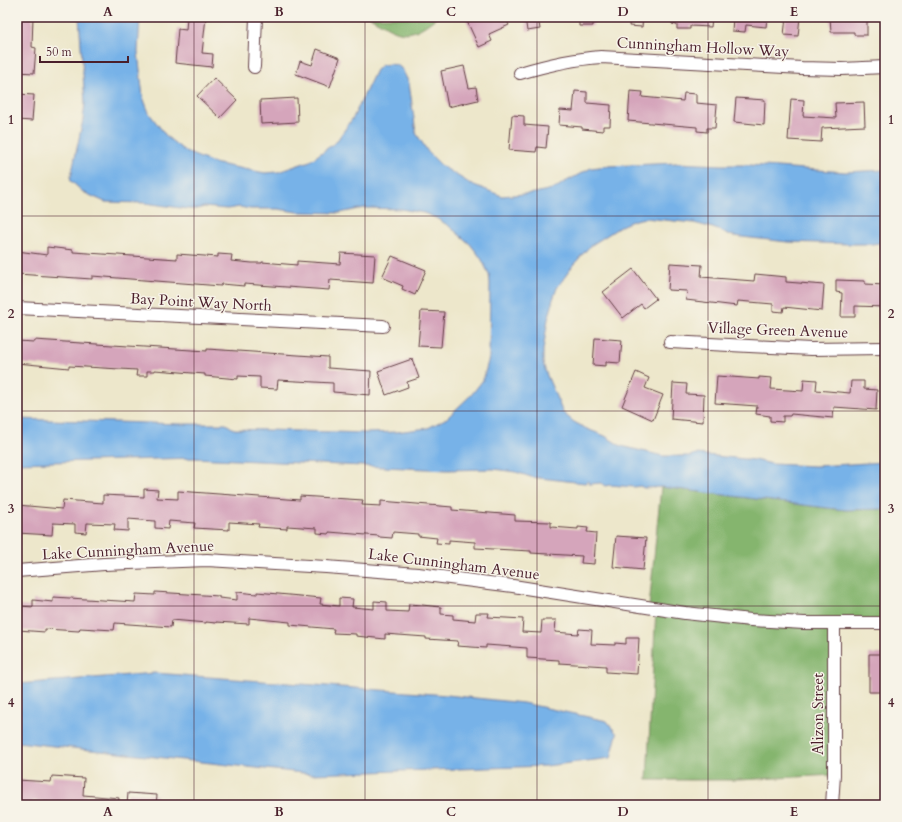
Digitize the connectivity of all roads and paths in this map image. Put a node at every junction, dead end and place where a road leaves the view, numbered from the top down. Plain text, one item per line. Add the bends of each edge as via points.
1 (256, 17) edge
2 (254, 66) dead end
3 (885, 67) edge
4 (520, 73) dead end
5 (17, 308) edge
6 (383, 326) dead end
7 (670, 342) dead end
8 (885, 348) edge
9 (17, 571) edge
10 (885, 623) edge
11 (834, 624) junction
12 (832, 805) edge

1 - 2 street
3 - 4 street, Cunningham Hollow Way via 802,68 600,57 557,62
5 - 6 street, Bay Point Way North
7 - 8 street, Village Green Avenue via 811,349
9 - 11 street, Lake Cunningham Avenue via 207,560 326,567 418,574 513,586 685,613 751,620
10 - 11 street, Lake Cunningham Avenue
11 - 12 street, Alizon Street

